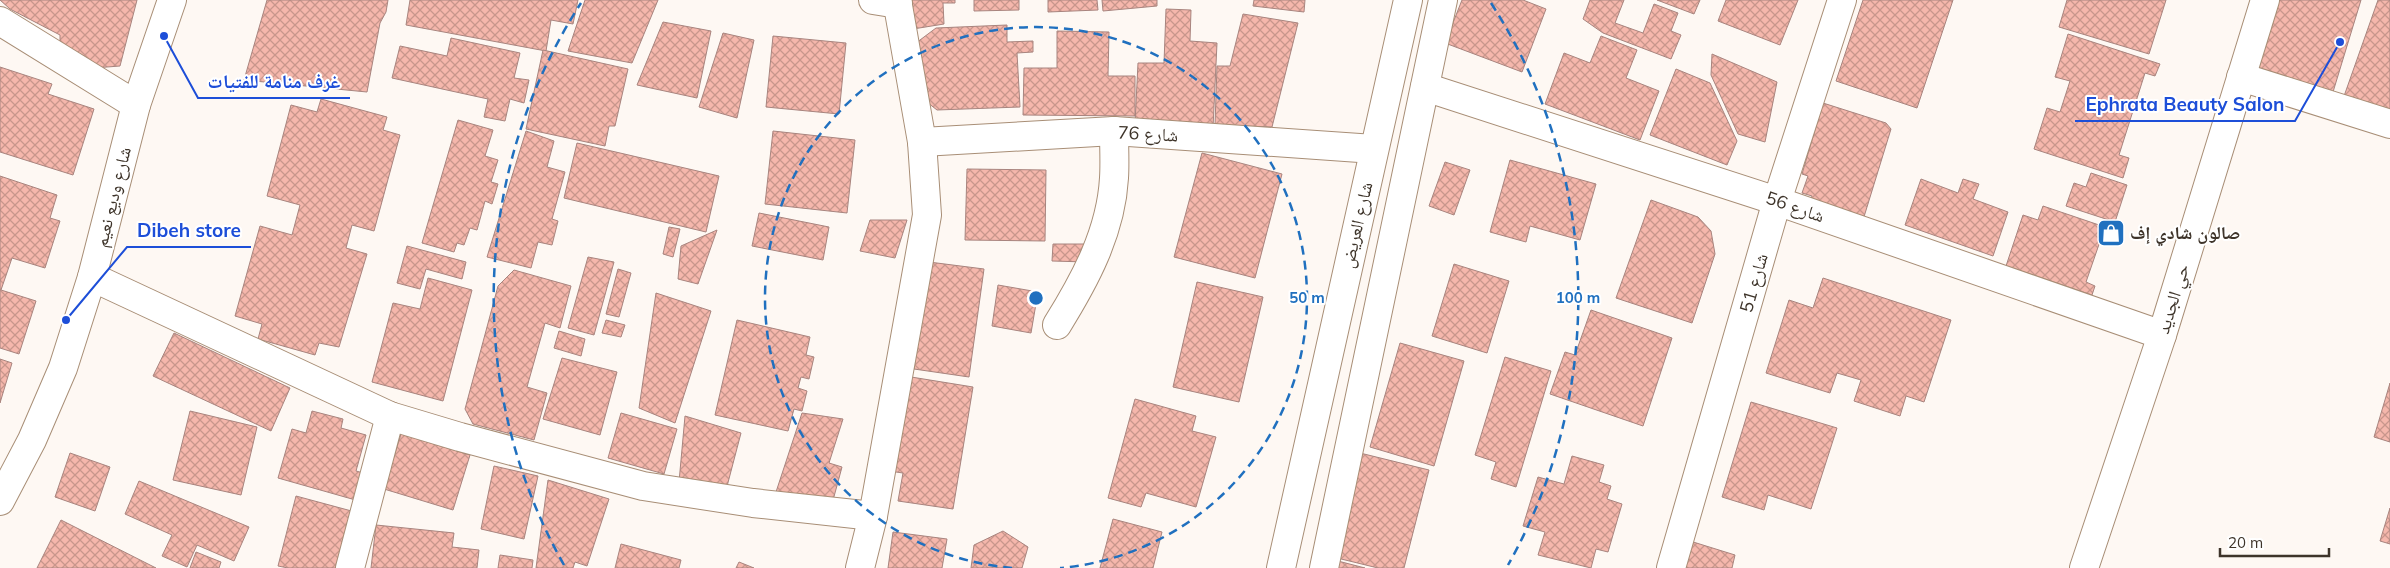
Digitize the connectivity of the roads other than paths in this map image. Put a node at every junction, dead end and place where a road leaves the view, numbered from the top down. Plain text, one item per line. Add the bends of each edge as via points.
1 (172, 0) edge
2 (1408, 0) edge
3 (1444, 0) edge
4 (1842, 0) edge
5 (2265, 0) edge
6 (889, 1) edge
7 (0, 21) edge
8 (2242, 77) junction
9 (1425, 86) junction
10 (136, 105) junction
11 (2390, 124) edge
12 (1114, 132) junction
13 (922, 142) junction
14 (1374, 148) junction
15 (1778, 201) junction
16 (92, 277) junction
17 (1057, 325) dead end
18 (2162, 335) junction
19 (390, 416) junction
20 (0, 501) edge
21 (873, 516) junction
22 (350, 568) edge
23 (860, 568) edge
24 (1281, 568) edge
25 (1324, 568) edge
26 (1671, 568) edge
27 (2084, 568) edge

1 - 10 street, شارع وديع نعيم
2 - 14 street, شارع العريض
3 - 9 street
4 - 15 street, شارع 51
5 - 8 street, حي الجديد
6 - 13 street
7 - 10 street
8 - 11 street
8 - 18 street, حي الجديد
9 - 15 street, شارع 56
9 - 25 street
10 - 16 street, شارع وديع نعيم
12 - 13 street, شارع 76
12 - 14 street, شارع 76
12 - 17 street via 1114,179 1107,220 1090,270
13 - 21 street via 927,215
14 - 24 street, شارع العريض
15 - 18 street, شارع 56
15 - 26 street, شارع 51
16 - 19 street
16 - 20 street, شارع وديع نعيم via 63,368 32,440
18 - 27 street, حي الجديد
19 - 21 street via 460,438 644,486 753,503
19 - 22 street
21 - 23 street

